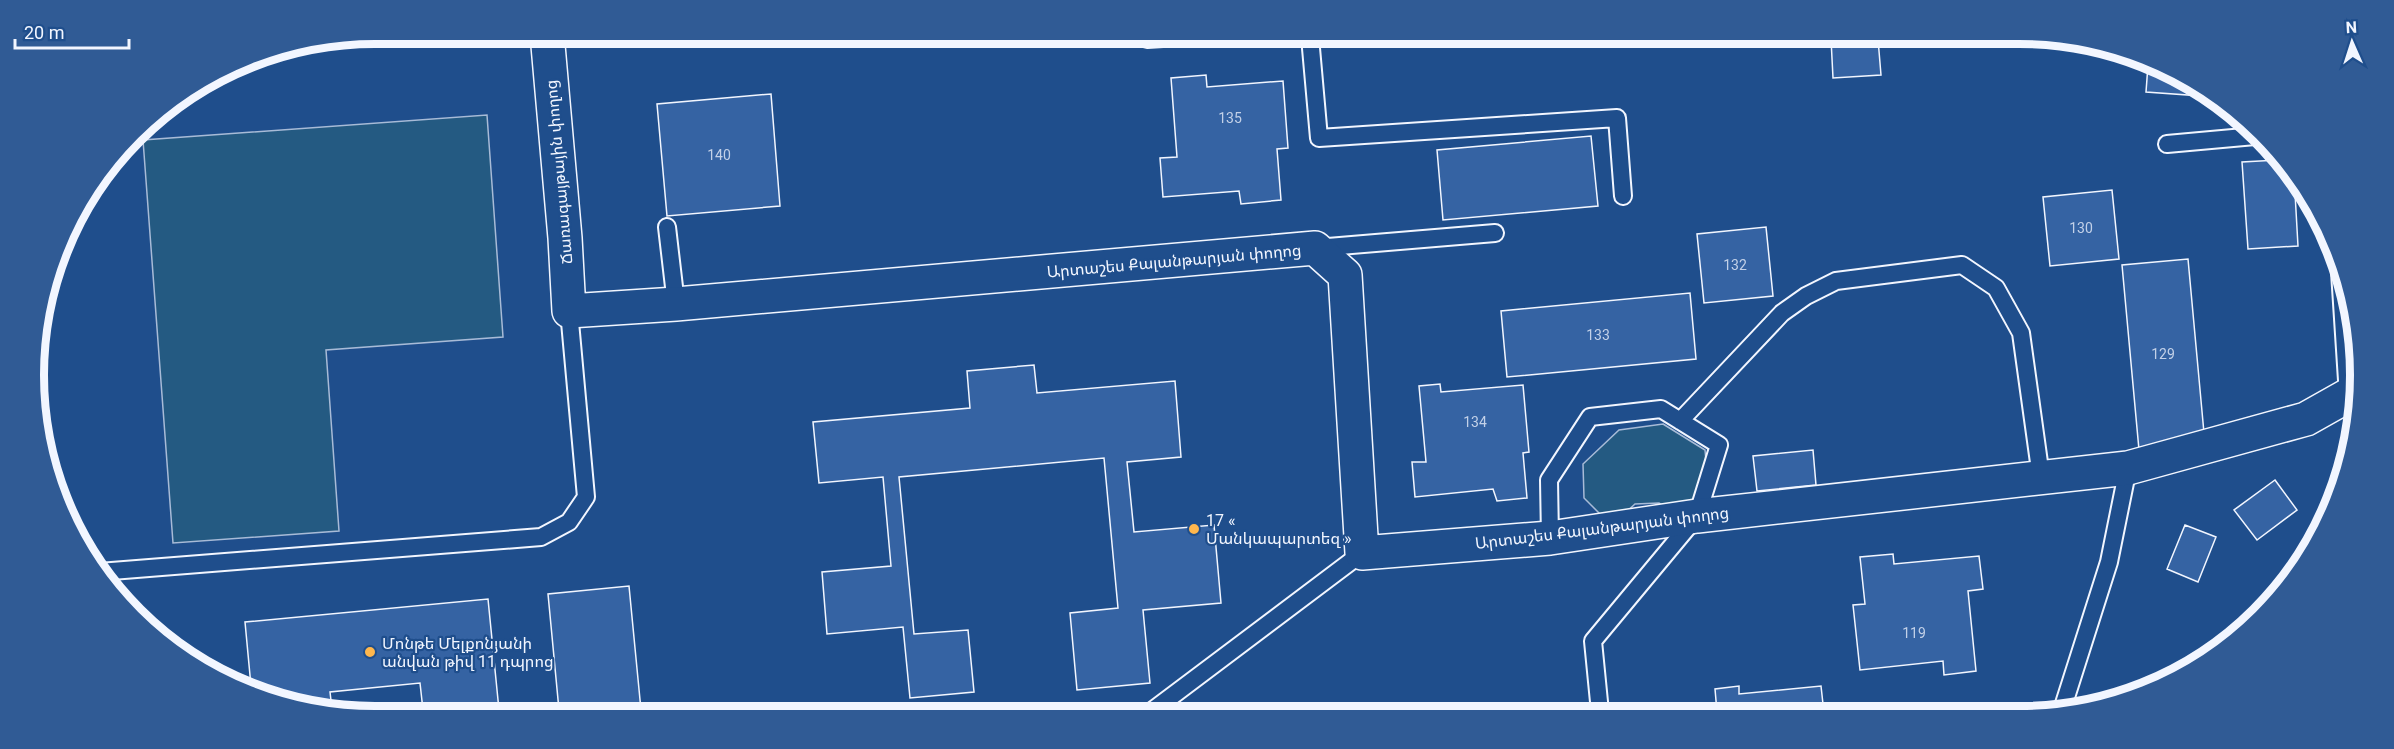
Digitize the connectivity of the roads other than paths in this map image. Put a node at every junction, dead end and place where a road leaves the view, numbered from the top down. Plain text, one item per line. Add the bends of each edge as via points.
1 (548, 44) edge
2 (1311, 44) edge
3 (2250, 136) edge
4 (2167, 144) dead end
5 (1623, 196) dead end
6 (667, 227) dead end
7 (1495, 233) dead end
8 (1315, 248) junction
9 (676, 304) junction
10 (2343, 306) edge
11 (568, 311) junction
12 (2350, 383) edge
13 (2350, 395) edge
14 (1680, 421) junction
15 (2127, 468) junction
16 (2042, 477) junction
17 (1697, 516) junction
18 (1550, 538) junction
19 (1362, 553) junction
20 (109, 571) edge
21 (2064, 703) edge
22 (1159, 706) edge
23 (1599, 706) edge

1 - 11 street, Ճառագայթային փողոց
2 - 5 lane via 1319,138 1617,118
3 - 4 lane
6 - 9 lane
7 - 8 lane
8 - 9 street, Արտաշես Քալանթարյան փողոց
8 - 19 street, Արտաշես Քալանթարյան փողոց via 1346,275
9 - 11 street, Արտաշես Քալանթարյան փողոց
10 - 12 lane
11 - 20 lane via 586,497 569,522 541,537
13 - 15 street, Արտաշես Քալանթարյան փողոց via 2306,419
14 - 16 lane via 1782,313 1806,296 1836,281 1962,265 1996,288 2021,333
14 - 17 lane via 1719,445
14 - 18 lane via 1661,409 1590,417 1549,480
15 - 16 street, Արտաշես Քալանթարյան փողոց
15 - 21 lane via 2109,562
16 - 17 street, Արտաշես Քալանթարյան փողոց
17 - 18 street, Արտաշես Քալանթարյան փողոց
17 - 23 lane via 1593,641
18 - 19 street, Արտաշես Քալանթարյան փողոց
19 - 22 lane

